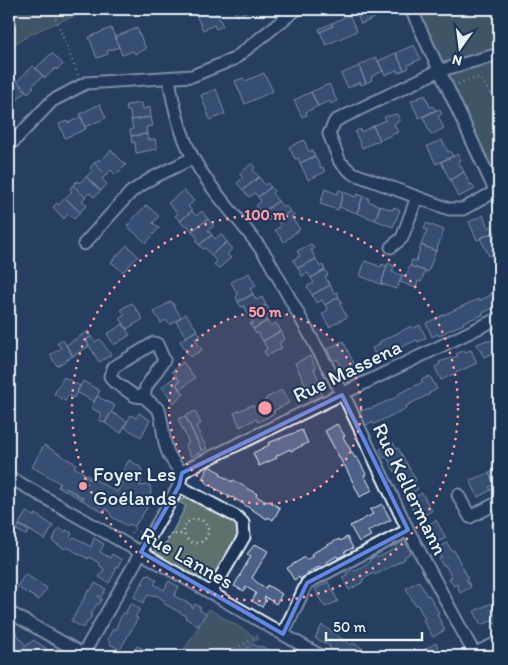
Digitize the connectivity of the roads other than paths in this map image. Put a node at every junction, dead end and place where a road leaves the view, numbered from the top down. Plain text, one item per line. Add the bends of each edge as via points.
1 (297, 9) edge
2 (411, 9) edge
3 (499, 54) edge
4 (438, 70) junction
5 (169, 78) junction
6 (9, 146) edge
7 (193, 158) junction
8 (497, 195) edge
9 (417, 197) junction
10 (84, 244) dead end
11 (391, 247) dead end
12 (499, 318) edge
13 (342, 395) junction
14 (144, 398) junction
15 (182, 473) junction
16 (9, 477) edge
17 (179, 486) junction
18 (458, 495) dead end
19 (499, 502) edge
20 (408, 530) junction
21 (141, 552) junction
22 (211, 593) junction
23 (9, 612) edge
24 (283, 634) junction
25 (499, 642) edge
26 (84, 655) edge
27 (472, 655) edge
28 (321, 656) edge

1 - 5 street via 234,59 192,76
2 - 4 street
3 - 4 street
4 - 8 street
4 - 9 street via 335,121 329,134 340,162 352,173
5 - 6 street via 82,85 52,101
5 - 7 street, Rue Kellermann via 180,127
7 - 10 street via 132,192
7 - 13 street, Rue Kellermann via 254,238
8 - 9 street via 463,209 449,209
9 - 11 street via 402,238
12 - 13 street, Rue Massena
13 - 15 street, Rue Massena
13 - 20 street, Rue Kellermann
14 - 14 street via 146,386 164,360 154,343 117,365 110,376 135,396
14 - 15 street via 159,410 166,450
15 - 17 street
16 - 21 street, Rue Lannes
17 - 21 street
17 - 22 street via 244,523 244,537
18 - 19 street via 470,517
20 - 24 street via 307,583
20 - 27 street, Rue Kellermann
21 - 22 street, Rue Lannes
21 - 26 street
22 - 24 street, Rue Lannes
23 - 26 street
24 - 28 street, Rue Lannes
25 - 27 street

